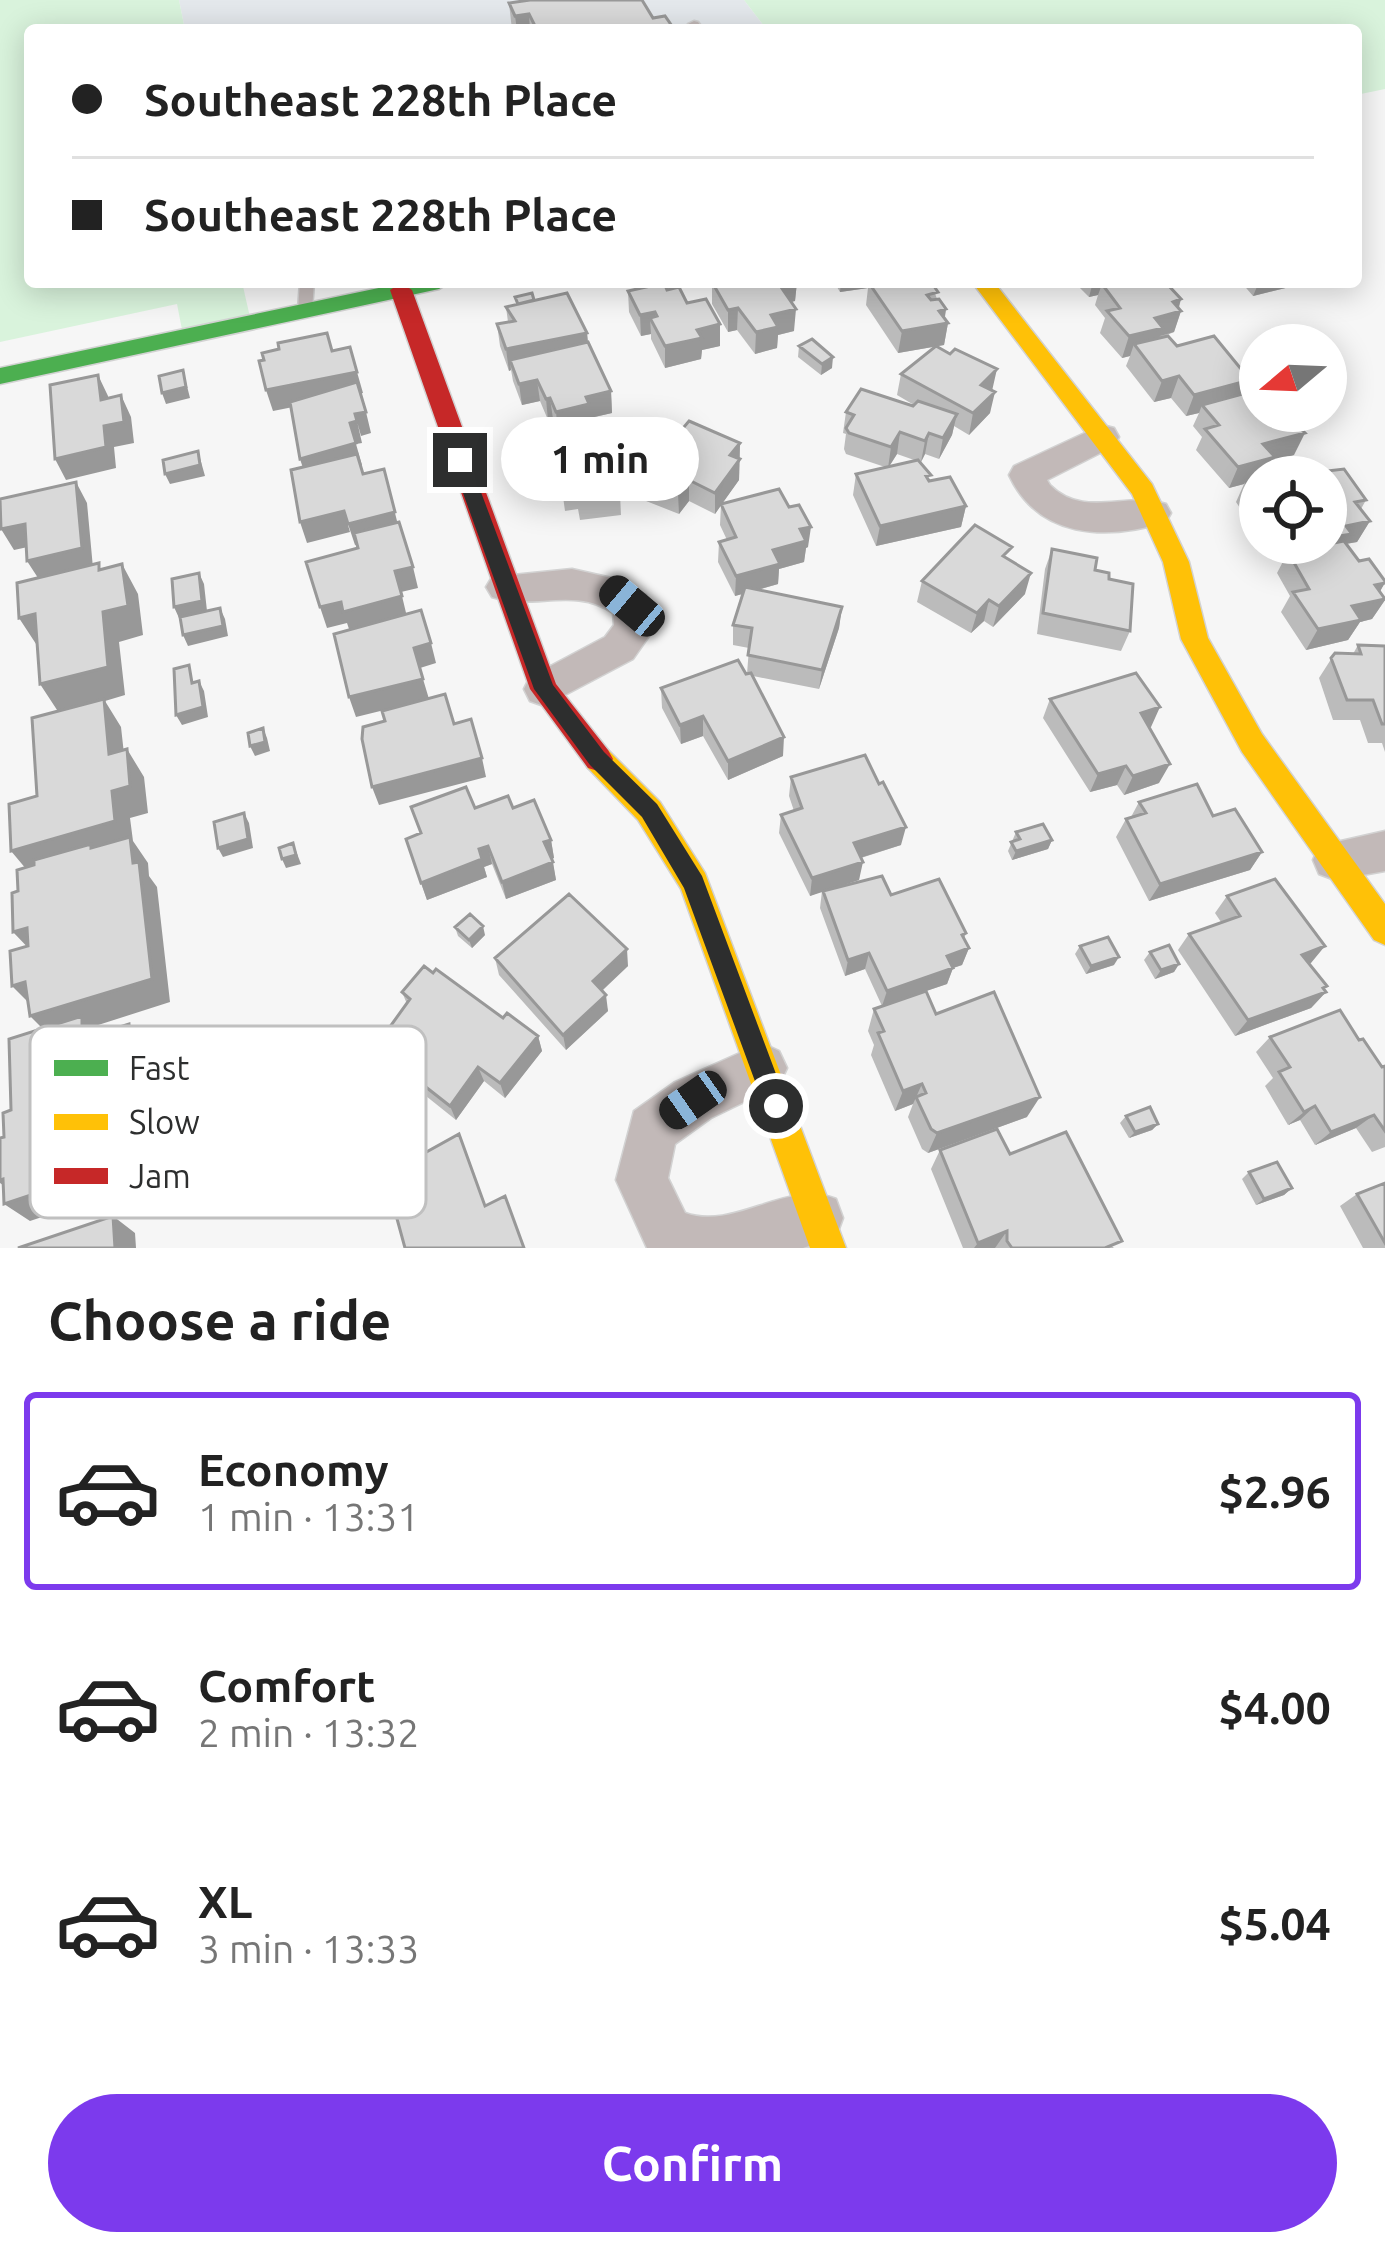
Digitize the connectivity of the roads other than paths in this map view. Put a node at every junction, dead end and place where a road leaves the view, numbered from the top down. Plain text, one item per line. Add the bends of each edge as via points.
1 (410, 288) edge
2 (987, 288) edge
3 (401, 290) junction
4 (306, 296) edge
5 (0, 376) edge
6 (1102, 437) junction
7 (1153, 513) junction
8 (505, 587) junction
9 (544, 689) junction
10 (1385, 851) edge
11 (1335, 860) junction
12 (1385, 930) edge
13 (762, 1068) junction
14 (822, 1233) edge

1 - 3 street
2 - 6 street
3 - 4 street
3 - 8 street
4 - 5 street
6 - 7 street
6 - 7 street via 1027,475 1032,495 1056,512 1093,518
7 - 11 street via 1176,562 1195,639 1252,743
8 - 9 street
8 - 9 street via 590,582 632,606 634,628 619,649
9 - 13 street via 649,811 694,884
10 - 11 street
11 - 12 street
13 - 14 street
13 - 14 street via 652,1129 642,1180 667,1233 705,1247

